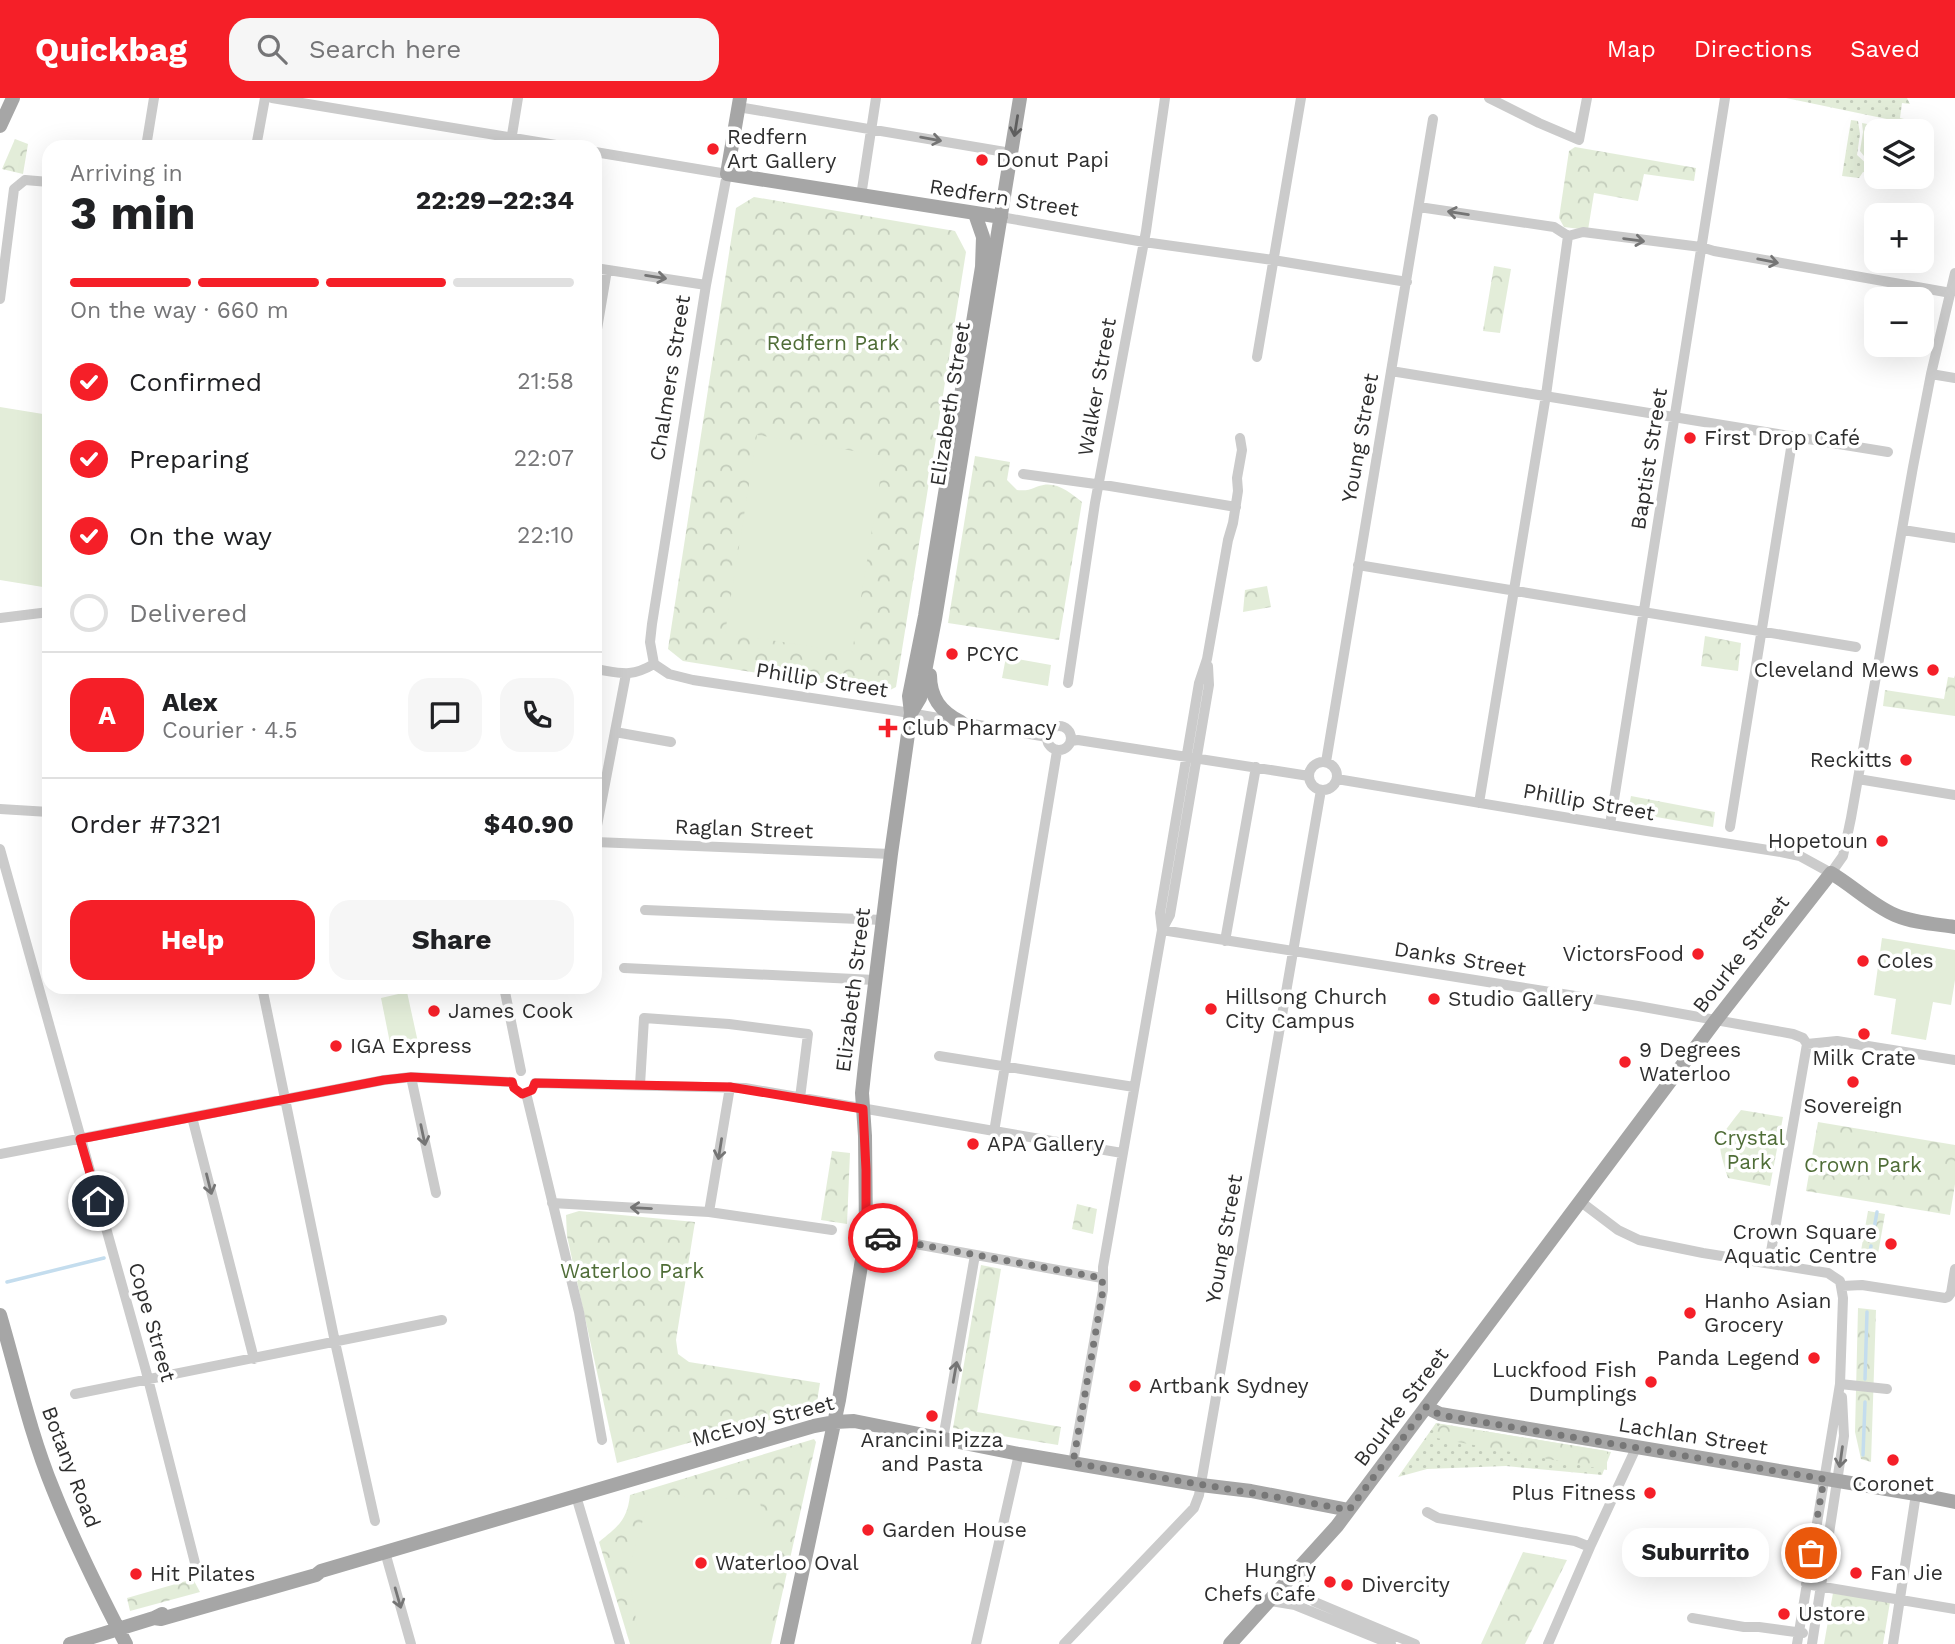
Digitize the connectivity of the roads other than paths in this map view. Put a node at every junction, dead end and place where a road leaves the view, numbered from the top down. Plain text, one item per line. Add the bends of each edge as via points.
1 (13, 98) edge
2 (154, 98) edge
3 (265, 98) edge
4 (272, 98) edge
5 (518, 98) edge
6 (876, 98) edge
7 (1020, 98) edge
8 (1165, 98) edge
9 (1301, 98) edge
10 (1489, 98) edge
11 (1587, 98) edge
12 (1725, 98) edge
13 (739, 102) edge
14 (1433, 119) dead end
15 (0, 127) edge
16 (871, 129) junction
17 (147, 140) edge
18 (257, 140) edge
19 (500, 140) edge
20 (511, 140) edge
21 (602, 153) edge
22 (1011, 153) junction
23 (727, 174) junction
24 (42, 181) edge
25 (861, 196) junction
26 (1419, 207) junction
27 (975, 214) junction
28 (1001, 217) junction
29 (1568, 236) junction
30 (1143, 242) junction
31 (1701, 247) junction
32 (1273, 260) junction
33 (602, 269) edge
34 (1955, 273) edge
35 (1407, 282) junction
36 (706, 285) junction
37 (1951, 293) junction
38 (0, 299) edge
39 (1256, 357) dead end
40 (1391, 371) junction
41 (1931, 374) junction
42 (1955, 378) edge
43 (1546, 395) junction
44 (1675, 417) junction
45 (1793, 436) junction
46 (1240, 438) dead end
47 (1888, 452) dead end
48 (1023, 474) dead end
49 (1099, 484) junction
50 (1236, 507) junction
51 (1903, 530) junction
52 (1955, 538) edge
53 (1358, 565) junction
54 (1514, 591) junction
55 (1644, 612) junction
56 (42, 613) edge
57 (0, 618) edge
58 (1761, 632) junction
59 (1856, 648) dead end
60 (928, 657) junction
61 (654, 664) junction
62 (602, 670) edge
63 (626, 674) junction
64 (1068, 683) dead end
65 (911, 713) junction
66 (961, 722) junction
67 (615, 732) junction
68 (1047, 737) junction
69 (1071, 741) junction
70 (671, 742) dead end
71 (1057, 751) junction
72 (1191, 758) junction
73 (1326, 762) junction
74 (1255, 767) junction
75 (1309, 776) junction
76 (1337, 779) junction
77 (1858, 779) junction
78 (1321, 790) junction
79 (1955, 795) edge
80 (602, 800) edge
81 (1479, 803) junction
82 (0, 809) edge
83 (42, 812) edge
84 (1610, 825) junction
85 (1730, 827) dead end
86 (602, 842) edge
87 (0, 849) edge
88 (891, 855) junction
89 (1830, 873) junction
90 (645, 910) dead end
91 (883, 920) junction
92 (1955, 927) edge
93 (1162, 930) junction
94 (1225, 941) junction
95 (1294, 952) junction
96 (624, 968) dead end
97 (875, 980) junction
98 (263, 994) edge
99 (505, 994) edge
100 (1716, 1020) junction
101 (1807, 1044) junction
102 (939, 1056) dead end
103 (1955, 1060) edge
104 (1006, 1067) junction
105 (521, 1071) junction
106 (411, 1077) junction
107 (512, 1082) junction
108 (535, 1083) junction
109 (640, 1086) junction
110 (730, 1087) junction
111 (1134, 1087) junction
112 (526, 1093) junction
113 (800, 1098) junction
114 (285, 1100) junction
115 (863, 1109) junction
116 (192, 1117) junction
117 (994, 1132) junction
118 (80, 1139) junction
119 (1122, 1153) junction
120 (0, 1154) edge
121 (436, 1193) dead end
122 (1581, 1202) junction
123 (552, 1203) junction
124 (709, 1212) junction
125 (832, 1230) dead end
126 (866, 1235) junction
127 (975, 1255) junction
128 (1769, 1263) junction
129 (1955, 1269) edge
130 (1102, 1278) junction
131 (1842, 1286) junction
132 (0, 1315) edge
133 (442, 1320) dead end
134 (335, 1342) junction
135 (254, 1359) junction
136 (148, 1380) junction
137 (1840, 1384) junction
138 (1887, 1389) dead end
139 (75, 1394) dead end
140 (1426, 1407) junction
141 (835, 1422) junction
142 (602, 1440) dead end
143 (943, 1440) junction
144 (1636, 1448) junction
145 (1019, 1454) junction
146 (1073, 1463) junction
147 (1831, 1480) junction
148 (1201, 1485) junction
149 (1916, 1494) junction
150 (576, 1496) junction
151 (1955, 1502) edge
152 (1349, 1510) junction
153 (1427, 1512) dead end
154 (375, 1521) dead end
155 (1590, 1547) junction
156 (385, 1552) junction
157 (195, 1563) dead end
158 (1301, 1568) junction
159 (1806, 1584) junction
160 (1821, 1586) junction
161 (1900, 1599) junction
162 (1271, 1601) junction
163 (1955, 1609) edge
164 (1692, 1618) dead end
165 (119, 1637) edge
166 (1798, 1638) edge
167 (1813, 1639) edge
168 (70, 1644) edge
169 (126, 1644) edge
170 (411, 1644) edge
171 (620, 1644) edge
172 (787, 1644) edge
173 (976, 1644) edge
174 (1064, 1644) edge
175 (1230, 1644) edge
176 (1391, 1644) edge
177 (1415, 1644) edge
178 (1548, 1644) edge
179 (1893, 1644) edge

1 - 15 main road
2 - 17 street
3 - 18 street
4 - 19 street
5 - 20 street
6 - 16 street
7 -> 22 main road, Elizabeth Street
8 - 30 street, Walker Street
9 - 32 street
10 - 11 street via 1578,140
12 - 31 street, Baptist Street
13 - 16 street
13 - 23 main road, Chalmers Street
14 - 26 street, Young Street
16 -> 22 street
16 - 25 street
21 - 23 street, Redfern Street
22 - 28 main road, Elizabeth Street
23 - 25 main road, Redfern Street
23 - 36 street, Chalmers Street
24 - 38 street via 25,180 14,189
25 - 27 main road, Redfern Street
29 -> 26 street via 1554,227
26 - 35 street, Young Street
27 - 28 main road, Redfern Street
27 - 65 main road, Elizabeth Street via 983,237 982,267 909,695
28 - 30 street, Redfern Street
28 - 60 main road, Elizabeth Street
29 -> 31 street via 1583,232
29 - 43 street
30 - 32 street, Redfern Street
30 - 49 street, Walker Street
31 -> 37 street
31 - 44 street, Baptist Street
32 - 35 street, Redfern Street
32 - 39 street
33 -> 36 street
34 - 37 street, Bourke Street
35 - 40 street, Young Street
36 - 61 street, Chalmers Street via 652,624
37 - 41 street, Bourke Street
40 - 43 street
40 - 53 street, Young Street
41 - 42 street
41 - 51 street, Bourke Street
43 - 44 street
43 - 54 street
44 - 45 street
44 - 55 street, Baptist Street
45 - 47 street
45 - 58 street
46 - 50 street
48 - 49 street
49 - 50 street
49 - 64 street, Walker Street
50 - 72 street via 1199,683
51 - 52 street
51 - 77 street, Bourke Street
53 - 54 street
53 - 73 street, Young Street
54 - 55 street
54 - 81 street
55 - 58 street
55 - 84 street, Baptist Street
56 - 57 street
58 - 59 street
58 - 85 street
60 - 65 main road, Elizabeth Street via 920,698
60 - 66 main road via 933,697 943,711
61 - 63 street
61 - 65 street, Phillip Street via 682,677
62 - 63 street
63 - 67 street
65 - 66 street, Phillip Street
65 - 88 main road, Elizabeth Street
66 - 68 street, Phillip Street
67 - 70 street
67 - 80 street
68 - 69 street, Phillip Street via 1060,726 1068,729
68 - 71 street
69 - 71 street
69 - 72 street, Phillip Street
71 - 104 street
72 - 74 street, Phillip Street
72 - 93 street via 1170,915
73 - 75 street via 1313,767
73 - 76 street via 1334,766
74 - 75 street, Phillip Street
74 - 94 street
75 - 78 street via 1311,784
76 - 78 street via 1333,786
76 - 81 street, Phillip Street
77 - 79 street
77 - 89 street, Bourke Street via 1843,856
78 - 95 street, Young Street
81 - 84 street, Phillip Street
82 - 83 street
84 - 89 street, Phillip Street via 1792,854
86 - 88 street, Raglan Street
87 - 118 street, Cope Street
88 - 91 main road, Elizabeth Street
89 - 92 main road via 1894,914
89 - 100 main road, Bourke Street
90 - 91 street
91 - 97 main road, Elizabeth Street
93 - 94 street, Danks Street
93 - 111 street
94 - 95 street, Danks Street
95 - 100 street, Danks Street
95 - 148 street, Young Street
96 - 97 street
97 - 115 main road, Elizabeth Street
98 - 114 street
99 - 105 street
100 - 101 street, Danks Street via 1793,1034
100 - 122 main road, Bourke Street
101 - 103 street, Danks Street via 1837,1041
101 - 128 street
102 - 104 street
104 - 111 street
104 - 117 street
105 - 107 street
105 - 108 street via 531,1073
106 - 107 street
106 - 114 street
106 -> 121 street
107 - 112 street via 516,1091
108 - 109 street
108 - 112 street
109 - 110 street
109 - 113 street via 644,1018 729,1024 808,1034
110 - 113 street
110 -> 124 street
111 - 119 street
112 - 123 street
113 - 115 street
114 - 116 street
114 - 134 street
115 - 117 street
115 - 126 main road, Elizabeth Street
116 - 118 street
116 -> 135 street
117 - 119 street
118 - 120 street
118 - 136 street, Cope Street
119 - 130 street
122 - 128 street via 1639,1240
122 - 140 main road, Bourke Street
124 -> 123 street
123 - 142 street via 579,1312
124 - 125 street
126 - 127 street
126 - 141 main road, Elizabeth Street
127 - 130 street
143 -> 127 street
128 - 131 street via 1828,1273
129 - 131 street via 1948,1297
130 - 146 street
131 - 137 street
132 - 165 main road, Botany Road via 53,1490
133 - 134 street
134 - 135 street
134 - 154 street
135 - 136 street
136 - 139 street
136 - 157 street, Cope Street
137 - 138 street
137 - 147 street
140 - 144 main road, Lachlan Street via 1440,1415
140 - 152 main road, Bourke Street
141 - 143 main road, McEvoy Street via 854,1421
141 - 150 main road, McEvoy Street
141 - 172 main road, Elizabeth Street
143 - 145 main road, McEvoy Street
144 - 147 main road, Lachlan Street
144 - 155 street
145 - 146 main road, McEvoy Street
145 - 173 street
146 - 148 main road, McEvoy Street
147 - 149 main road, Lachlan Street
147 - 159 street
147 - 160 street
148 - 152 main road, McEvoy Street
148 - 174 street, Young Street via 1194,1508
149 - 151 main road, Lachlan Street
149 - 161 street
150 - 156 main road, McEvoy Street
150 - 171 street
152 - 158 main road, Bourke Street
153 - 155 street via 1438,1518
155 - 178 street
156 - 165 main road, McEvoy Street via 160,1615
156 -> 170 street
158 - 162 main road, Bourke Street
158 - 177 street via 1305,1594 1315,1602
159 - 160 street
159 - 166 street
160 - 161 street
160 - 167 street
161 - 163 street
161 - 179 street
162 - 175 main road, Bourke Street
162 - 176 street via 1295,1605
164 - 166 street via 1759,1627
165 - 168 main road, McEvoy Street
165 - 169 main road, Botany Road
166 - 167 street

